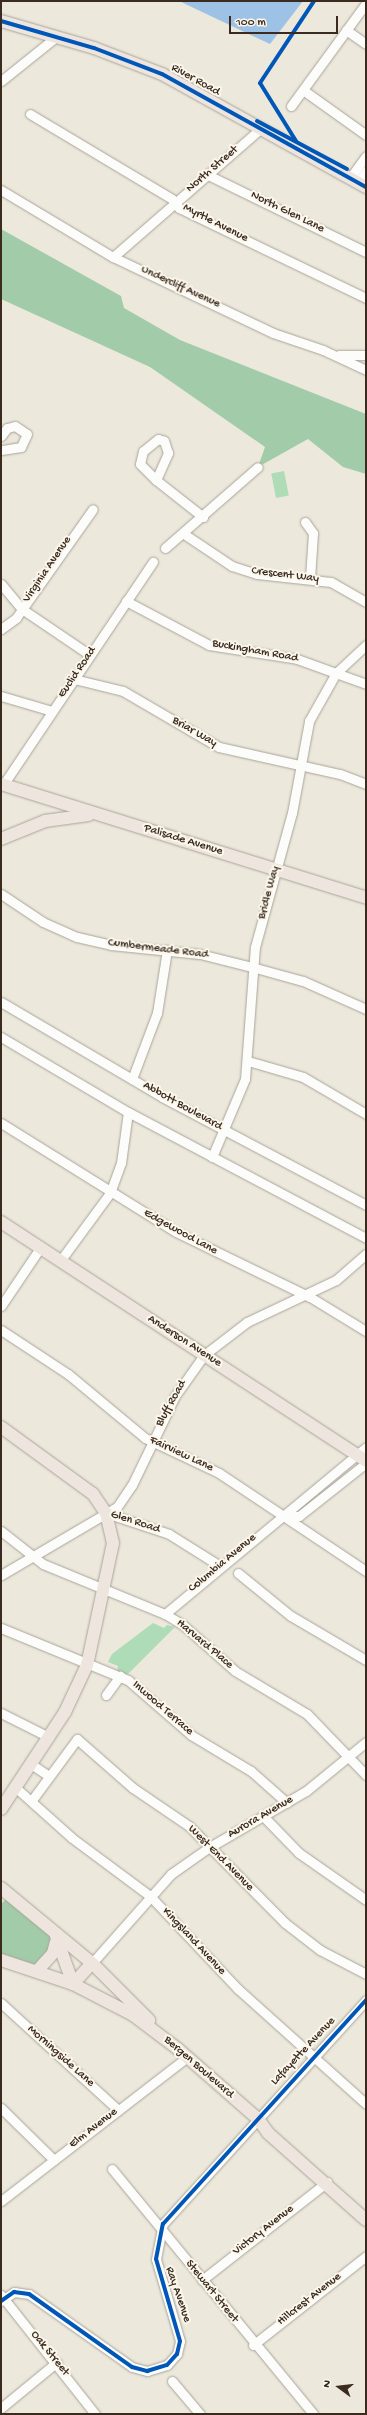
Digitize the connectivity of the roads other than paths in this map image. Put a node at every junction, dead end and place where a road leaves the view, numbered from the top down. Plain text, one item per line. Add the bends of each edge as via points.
1 (364, 6) dead end
2 (1, 21) edge
3 (346, 30) junction
4 (57, 36) junction
5 (366, 44) edge
6 (1, 81) edge
7 (303, 90) junction
8 (291, 106) dead end
9 (30, 114) dead end
10 (259, 130) junction
11 (366, 135) edge
12 (366, 156) edge
13 (366, 171) edge
14 (208, 175) junction
15 (358, 183) edge
16 (1, 190) edge
17 (175, 203) junction
18 (366, 252) edge
19 (113, 256) junction
20 (366, 298) edge
21 (323, 350) junction
22 (366, 355) edge
23 (366, 370) edge
24 (1, 436) edge
25 (1, 450) edge
26 (258, 467) dead end
27 (156, 480) dead end
28 (93, 509) dead end
29 (203, 517) junction
30 (305, 522) dead end
31 (184, 534) junction
32 (165, 548) dead end
33 (153, 562) dead end
34 (310, 578) junction
35 (1, 584) edge
36 (126, 601) junction
37 (366, 602) edge
38 (22, 609) junction
39 (1, 629) edge
40 (366, 645) edge
41 (90, 655) junction
42 (336, 673) junction
43 (74, 679) junction
44 (366, 684) edge
45 (1, 696) edge
46 (52, 711) junction
47 (300, 766) junction
48 (2, 784) edge
49 (366, 784) edge
50 (98, 814) junction
51 (1, 839) edge
52 (276, 870) junction
53 (1, 894) edge
54 (366, 898) edge
55 (168, 950) junction
56 (252, 967) junction
57 (1, 1002) edge
58 (366, 1010) edge
59 (1, 1037) edge
60 (248, 1061) junction
61 (132, 1079) junction
62 (128, 1112) junction
63 (366, 1114) edge
64 (1, 1123) edge
65 (224, 1130) junction
66 (212, 1157) junction
67 (110, 1192) junction
68 (366, 1205) edge
69 (1, 1222) edge
70 (366, 1238) edge
71 (40, 1248) junction
72 (366, 1254) edge
73 (60, 1261) junction
74 (302, 1296) junction
75 (1, 1306) edge
76 (1, 1330) edge
77 (366, 1331) edge
78 (204, 1355) junction
79 (1, 1427) edge
80 (153, 1442) junction
81 (366, 1447) edge
82 (363, 1460) edge
83 (106, 1513) junction
84 (282, 1516) junction
85 (1, 1531) edge
86 (32, 1557) junction
87 (220, 1566) junction
88 (366, 1571) edge
89 (238, 1573) dead end
90 (1, 1575) edge
91 (105, 1590) junction
92 (165, 1614) junction
93 (1, 1628) edge
94 (366, 1660) edge
95 (87, 1665) junction
96 (120, 1676) junction
97 (106, 1695) dead end
98 (1, 1713) edge
99 (49, 1737) junction
100 (366, 1742) edge
101 (350, 1755) junction
102 (31, 1764) junction
103 (366, 1775) edge
104 (49, 1776) junction
105 (15, 1787) junction
106 (32, 1800) junction
107 (3, 1802) edge
108 (287, 1803) junction
109 (264, 1817) junction
110 (208, 1848) junction
111 (1, 1888) edge
112 (150, 1896) junction
113 (366, 1900) edge
114 (55, 1937) junction
115 (1, 1960) edge
116 (92, 1963) junction
117 (37, 1971) junction
118 (366, 1974) edge
119 (73, 1984) junction
120 (366, 2000) edge
121 (1, 2004) edge
122 (182, 2053) junction
123 (313, 2057) junction
124 (366, 2104) edge
125 (1, 2108) edge
126 (118, 2110) junction
127 (258, 2119) junction
128 (54, 2160) junction
129 (112, 2169) dead end
130 (327, 2182) junction
131 (1, 2201) edge
132 (366, 2220) edge
133 (162, 2230) junction
134 (366, 2256) edge
135 (202, 2280) junction
136 (2, 2298) edge
137 (253, 2344) junction
138 (57, 2362) junction
139 (172, 2381) dead end
140 (1, 2408) edge
141 (95, 2414) edge
142 (200, 2414) edge
143 (313, 2414) edge

1 - 3 street
2 - 4 main road, River Road
3 - 5 street
3 - 7 street
4 - 6 street
4 - 10 main road, River Road via 162,74
7 - 8 street
7 - 11 street
9 - 17 street, Myrtle Avenue
10 - 14 street, North Street
10 - 15 main road, River Road
12 - 15 street
13 - 15 street
14 - 17 street, North Street
14 - 18 street, North Glen Lane
16 - 19 street, Undercliff Avenue
17 - 19 street, North Street
17 - 20 street, Myrtle Avenue
19 - 21 street, Undercliff Avenue via 273,333
21 - 22 street via 341,355
21 - 23 street, Undercliff Avenue
24 - 25 street via 7,428 15,426 27,434 22,447
26 - 29 street
27 - 29 street
28 - 38 street, Virginia Avenue
29 - 31 street
30 - 34 street via 312,532
31 - 32 street
31 - 34 street, Crescent Way via 220,560 245,571
33 - 36 street, Euclid Road
34 - 37 street, Crescent Way via 342,586
35 - 38 street
36 - 41 street, Euclid Road
36 - 42 street, Buckingham Road via 210,645 297,659
38 - 39 street, Virginia Avenue
38 - 41 street
40 - 42 street, Bridle Way
41 - 43 street, Euclid Road
42 - 44 street, Buckingham Road
42 - 47 street, Bridle Way via 308,721
43 - 46 street, Euclid Road
43 - 47 street, Briar Way via 123,691 219,747
45 - 46 street
46 - 48 street, Euclid Road
47 - 49 street, Briar Way
47 - 52 street, Bridle Way
48 - 50 main road, Palisade Avenue
50 - 51 main road via 45,821
50 - 52 main road, Palisade Avenue
52 - 54 main road, Palisade Avenue
52 - 56 street, Bridle Way
53 - 55 street, Cumbermeade Road via 42,922 77,937 111,945
55 - 56 street, Cumbermeade Road via 200,954
55 - 61 street via 157,1013
56 - 58 street, Cumbermeade Road via 303,981
56 - 60 street, Bridle Way
57 - 61 street, Abbott Boulevard
59 - 62 street
60 - 63 street via 303,1077
60 - 65 street, Bridle Way via 240,1094
61 - 65 street, Abbott Boulevard
62 - 66 street
62 - 67 street via 121,1163
64 - 67 street, Edgewood Lane
65 - 66 street, Bridle Way
65 - 68 street, Abbott Boulevard
66 - 70 street
67 - 73 street
67 - 74 street, Edgewood Lane via 203,1248
69 - 71 main road, Anderson Avenue
71 - 73 main road, Anderson Avenue
71 - 75 street
72 - 74 street, Bluff Road via 336,1280
73 - 78 main road, Anderson Avenue
74 - 77 street, Edgewood Lane
74 - 78 street, Bluff Road via 248,1322
76 - 80 street, Fairview Lane via 68,1374
78 - 80 street, Bluff Road via 176,1395
78 - 82 main road, Anderson Avenue
79 - 83 main road, Glen Road via 85,1487
80 - 83 street, Bluff Road via 125,1498
80 - 84 street, Fairview Lane via 219,1473
81 - 82 street, Columbia Avenue
82 - 84 street, Columbia Avenue
82 - 84 street, Columbia Avenue via 299,1516
83 - 86 street, Bluff Road
83 - 87 street, Glen Road via 168,1534
83 - 91 main road via 113,1543
84 - 87 street, Columbia Avenue
84 - 88 street, Fairview Lane
85 - 86 street, Harvard Place
86 - 90 street, Bluff Road
86 - 91 street, Harvard Place
87 - 92 street, Columbia Avenue
89 - 94 street via 291,1616
91 - 92 street, Harvard Place
91 - 95 main road
92 - 101 street, Harvard Place via 235,1671 307,1714
93 - 95 street, Inwood Terrace
95 - 96 street, Inwood Terrace
95 - 99 main road
96 - 97 street
96 - 108 street, Inwood Terrace via 191,1735 267,1783
98 - 99 street
99 - 102 main road
100 - 101 street, Aurora Avenue
101 - 103 street, Harvard Place
101 - 108 street, Aurora Avenue
102 - 104 street
102 - 105 main road
104 - 106 street
104 - 110 street, West End Avenue via 77,1739 133,1788 180,1819
105 - 106 street, Kingsland Avenue
105 - 107 main road
106 - 112 street, Kingsland Avenue via 72,1838
108 - 109 street, Aurora Avenue
109 - 110 street, Aurora Avenue
109 - 113 street via 300,1853
110 - 112 street, Aurora Avenue via 171,1874
110 - 118 street, West End Avenue via 304,1939
111 - 114 main road
112 - 116 street, Aurora Avenue
112 - 123 street, Kingsland Avenue via 238,1989
114 - 116 main road
114 - 117 main road via 53,1953
114 - 119 main road
115 - 117 main road, Bergen Boulevard
116 - 119 main road
116 - 122 main road
117 - 119 main road, Bergen Boulevard
119 - 122 main road, Bergen Boulevard via 115,2004
120 - 123 street, Lafayette Avenue
121 - 126 street, Morningside Lane
122 - 126 street, Elm Avenue
122 - 127 main road, Bergen Boulevard
123 - 124 street, Kingsland Avenue
123 - 127 street, Lafayette Avenue
125 - 128 street
126 - 128 street, Elm Avenue
127 - 130 main road, Bergen Boulevard via 268,2134
127 - 133 street, Ray Avenue
128 - 131 street, Elm Avenue
129 - 133 street, Stewart Street
130 - 132 main road, Bergen Boulevard
130 - 135 street, Victory Avenue
133 - 135 street, Stewart Street
133 - 136 street, Ray Avenue via 156,2249 157,2269 180,2341 172,2360 162,2368 147,2371 132,2367 28,2294 14,2292
134 - 137 street, Hillcrest Avenue
135 - 137 street, Stewart Street
136 - 138 street, Oak Street
137 - 143 street, Stewart Street
138 - 140 street
138 - 141 street, Oak Street
139 - 142 street

